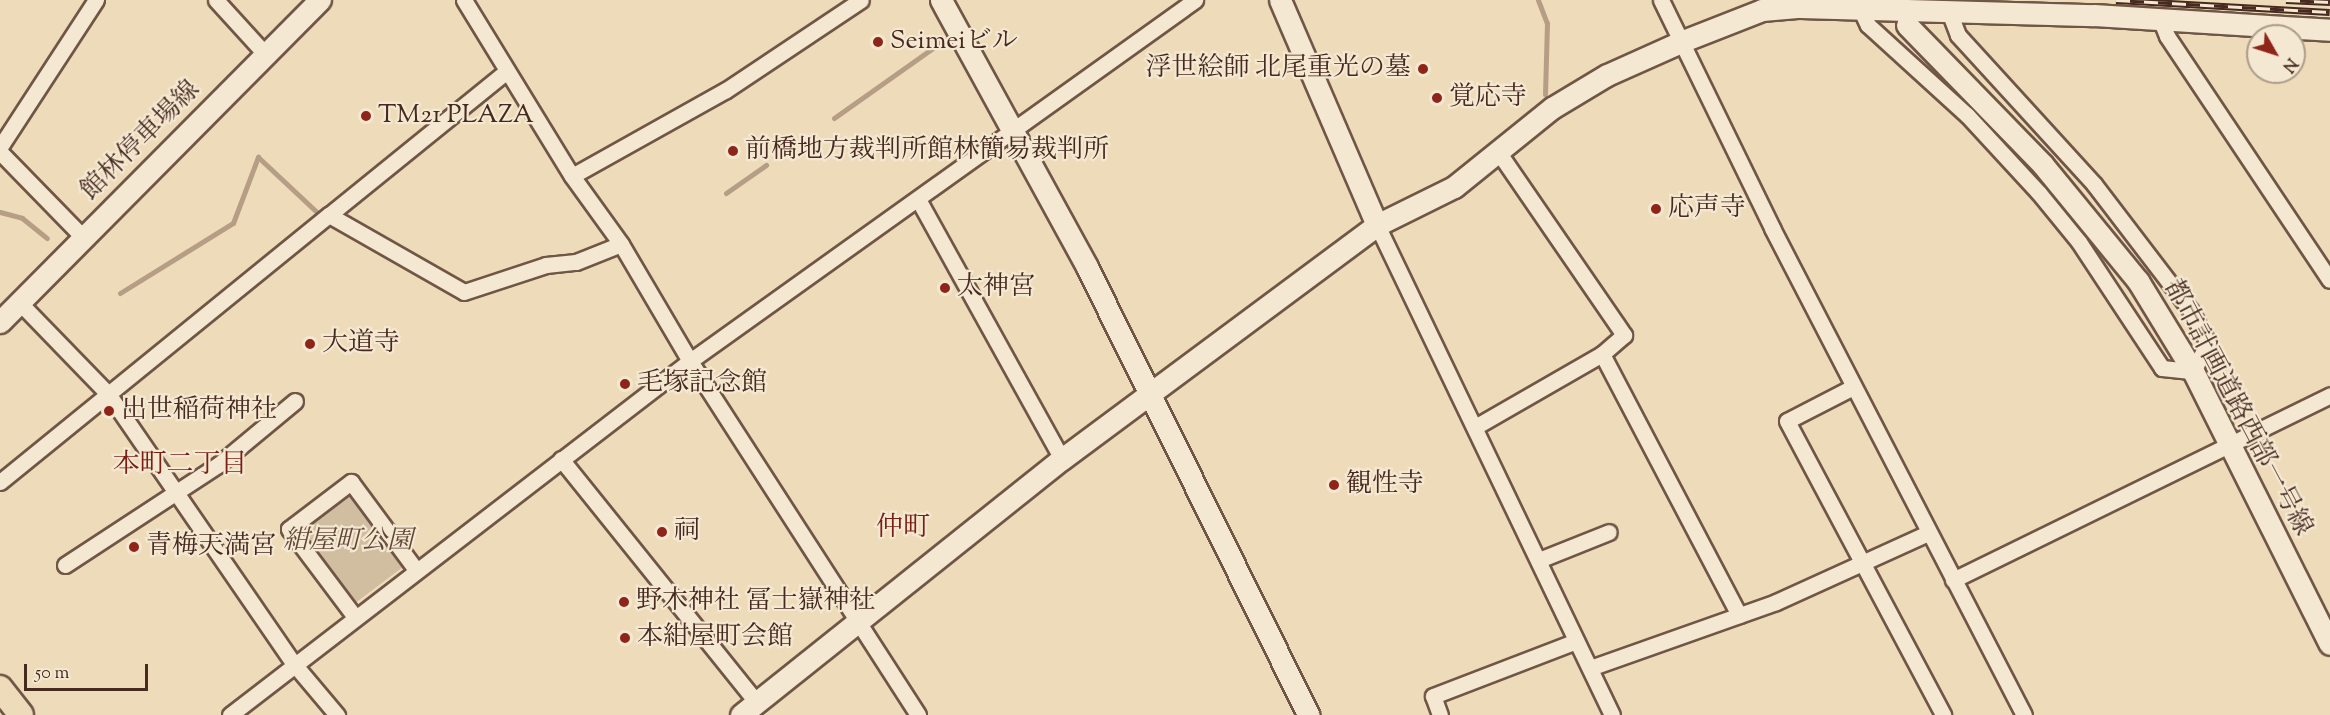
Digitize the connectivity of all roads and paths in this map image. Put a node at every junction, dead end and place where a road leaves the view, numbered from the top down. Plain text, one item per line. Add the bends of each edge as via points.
1 (96, 0) edge
2 (216, 0) edge
3 (320, 0) edge
4 (464, 0) edge
5 (861, 0) edge
6 (941, 0) edge
7 (1195, 0) edge
8 (1280, 0) edge
9 (1661, 0) edge
10 (1859, 6) junction
11 (2094, 8) edge
12 (1948, 9) junction
13 (2161, 21) junction
14 (1906, 25) dead end
15 (2330, 30) edge
16 (1683, 42) junction
17 (266, 55) junction
18 (507, 71) junction
19 (1013, 129) junction
20 (0, 147) edge
21 (0, 152) edge
22 (1499, 153) junction
23 (572, 176) junction
24 (919, 201) junction
25 (329, 215) junction
26 (1377, 225) junction
27 (83, 237) junction
28 (621, 244) junction
29 (2330, 280) edge
30 (19, 302) junction
31 (0, 321) edge
32 (1602, 354) junction
33 (690, 361) junction
34 (2193, 371) junction
35 (1852, 387) junction
36 (1148, 393) junction
37 (109, 395) junction
38 (2330, 395) edge
39 (295, 401) dead end
40 (1475, 427) junction
41 (2231, 444) junction
42 (561, 459) junction
43 (1062, 459) junction
44 (0, 482) edge
45 (176, 493) junction
46 (1609, 532) dead end
47 (1928, 533) junction
48 (1539, 560) junction
49 (1862, 561) junction
50 (65, 565) dead end
51 (416, 570) junction
52 (1953, 580) junction
53 (1738, 615) junction
54 (355, 617) junction
55 (860, 621) junction
56 (1576, 641) junction
57 (2330, 644) edge
58 (294, 664) junction
59 (1590, 668) junction
60 (0, 688) edge
61 (749, 709) edge
62 (21, 715) edge
63 (230, 715) edge
64 (337, 715) edge
65 (918, 715) edge
66 (1308, 715) edge
67 (1440, 715) edge
68 (1612, 715) edge
69 (1943, 715) edge
70 (2024, 715) edge

1 - 20 street
2 - 17 street
3 - 17 street, 館林停車場線
4 - 18 street
5 - 23 street via 726,90
6 - 19 street
7 - 19 street
8 - 26 street
9 - 16 street
10 - 12 street
10 - 16 street via 1762,9
10 - 34 street via 1868,24 1968,115 2039,193 2079,242 2162,368
11 - 12 street
11 - 13 street
12 - 34 street via 1958,35 2094,184 2191,311 2208,343
13 - 15 street
13 - 29 street via 2167,36
14 - 34 street, 都市計画道路西部一号線 via 2001,118 2080,207 2138,281
16 - 22 street via 1607,75 1552,108
16 - 35 street
17 - 27 street, 館林停車場線
18 - 23 street
18 - 25 street
19 - 24 street
19 - 36 street via 1087,267
21 - 27 street
22 - 26 street via 1454,187
22 - 32 street via 1624,336
23 - 28 street
24 - 33 street
24 - 43 street
25 - 28 street via 464,292 546,265 576,262
25 - 37 street
26 - 36 street
26 - 40 street
27 - 30 street, 館林停車場線
28 - 33 street
30 - 31 street, 館林停車場線
30 - 37 street
32 - 40 street
32 - 53 street
33 - 42 street
33 - 55 street
34 - 41 street, 都市計画道路西部一号線
35 - 47 street
35 - 49 street via 1787,421
36 - 43 street
36 - 66 street
37 - 44 street
37 - 45 street
38 - 41 street
39 - 45 street
40 - 48 street
41 - 52 street
41 - 57 street, 都市計画道路西部一号線
42 - 51 street
42 - 61 street
43 - 55 street
45 - 50 street
45 - 58 street
46 - 48 street
47 - 49 street
47 - 52 street
48 - 56 street
49 - 53 street via 1776,602
49 - 69 street
51 - 54 street
51 - 54 street via 351,482 289,530
52 - 70 street
53 - 59 street
54 - 58 street
55 - 61 street
55 - 65 street
56 - 59 street
56 - 67 street via 1433,696
58 - 63 street
58 - 64 street
59 - 68 street
60 - 62 main road

